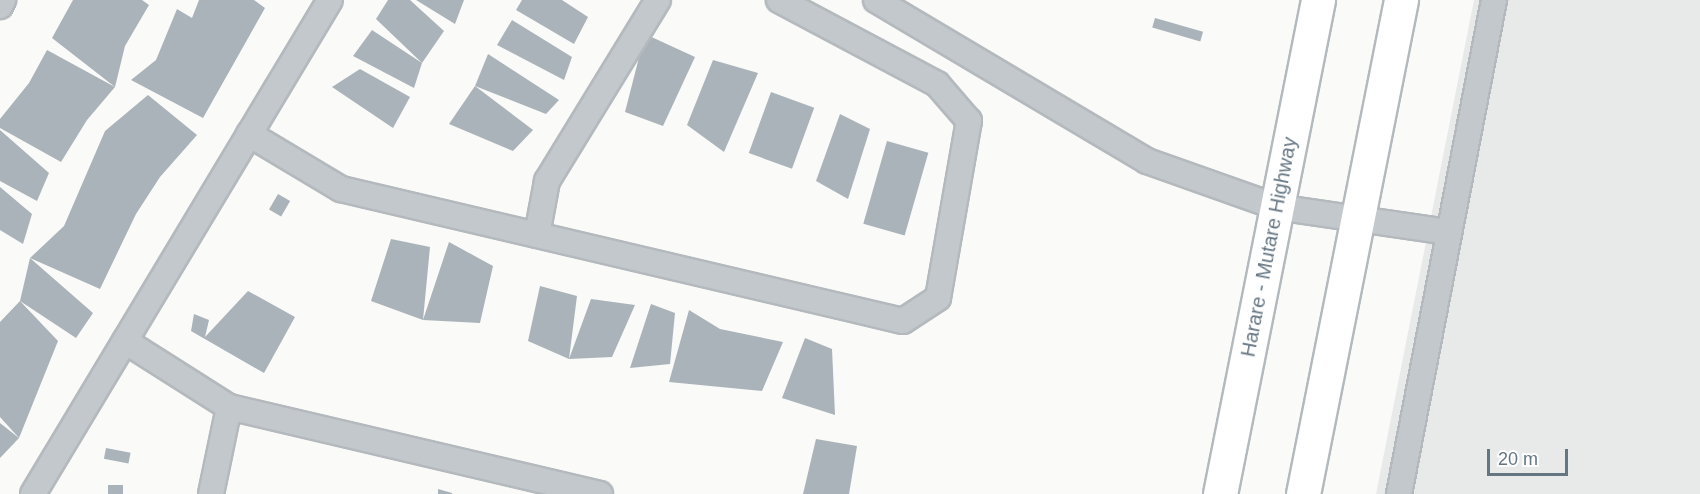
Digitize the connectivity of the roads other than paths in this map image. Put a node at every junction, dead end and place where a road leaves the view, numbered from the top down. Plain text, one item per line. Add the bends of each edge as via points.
1 (3, 0) edge
2 (330, 0) edge
3 (658, 0) edge
4 (779, 0) edge
5 (876, 0) edge
6 (1318, 0) edge
7 (1401, 0) edge
8 (1494, 0) edge
9 (0, 6) edge
10 (249, 134) junction
11 (1277, 207) junction
12 (1358, 217) junction
13 (1449, 232) junction
14 (537, 235) junction
15 (125, 341) junction
16 (229, 407) junction
17 (33, 494) edge
18 (211, 494) edge
19 (600, 494) edge
20 (1220, 494) edge
21 (1303, 494) edge
22 (1399, 494) edge

1 - 9 street
2 - 10 street
3 - 14 street via 547,181
4 - 14 street via 937,84 969,121 938,298 903,321
5 - 11 street via 1147,161
6 - 11 highway, Harare - Mutare Highway
7 - 12 highway
8 - 13 street
10 - 14 street via 341,189
10 - 15 street
11 - 12 street
11 - 20 highway, Harare - Mutare Highway
12 - 13 street
12 - 21 highway
13 - 22 street
15 - 16 street
15 - 17 street
16 - 18 street
16 - 19 street

